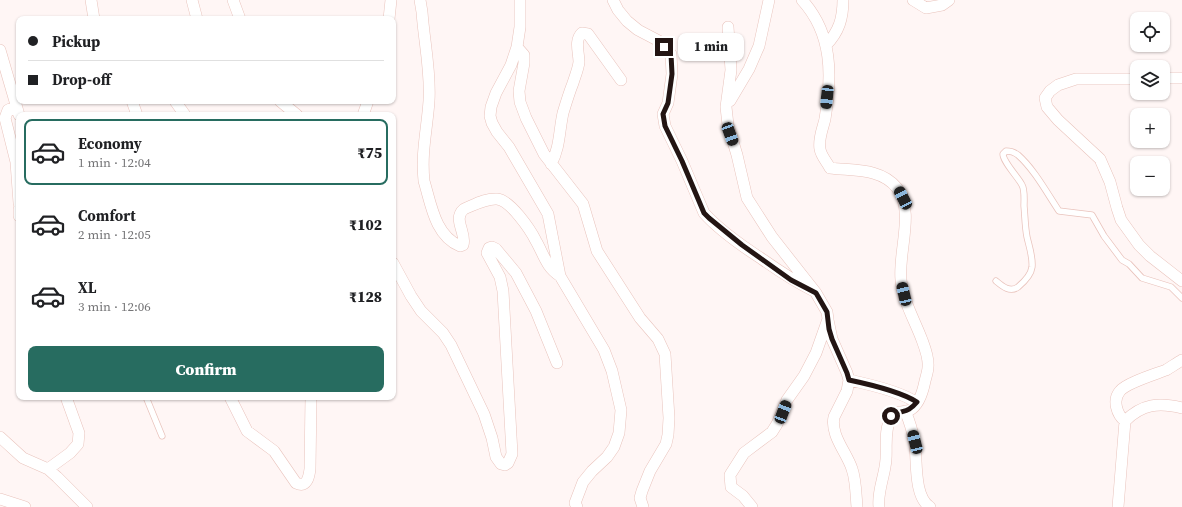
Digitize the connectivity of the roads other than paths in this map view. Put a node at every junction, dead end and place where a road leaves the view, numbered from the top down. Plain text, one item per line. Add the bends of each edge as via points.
1 (91, 0) edge
2 (192, 0) edge
3 (232, 0) edge
4 (391, 0) edge
5 (420, 0) edge
6 (520, 0) edge
7 (614, 0) edge
8 (769, 0) edge
9 (802, 0) edge
10 (843, 0) edge
11 (913, 0) edge
12 (949, 0) edge
13 (94, 16) edge
14 (196, 16) edge
15 (239, 16) edge
16 (389, 16) edge
17 (728, 27) dead end
18 (826, 45) junction
19 (517, 47) junction
20 (0, 50) edge
21 (1170, 78) edge
22 (1182, 78) edge
23 (1130, 79) edge
24 (621, 80) dead end
25 (16, 103) edge
26 (284, 104) edge
27 (726, 107) junction
28 (17, 112) edge
29 (293, 112) edge
30 (16, 162) edge
31 (551, 164) junction
32 (396, 268) edge
33 (560, 276) junction
34 (996, 281) dead end
35 (1182, 281) edge
36 (816, 293) junction
37 (1182, 298) edge
38 (828, 319) junction
39 (1182, 360) edge
40 (556, 363) dead end
41 (849, 380) junction
42 (67, 400) edge
43 (147, 400) edge
44 (232, 400) edge
45 (311, 400) edge
46 (917, 402) junction
47 (1182, 408) edge
48 (905, 411) junction
49 (1125, 421) junction
50 (162, 436) dead end
51 (0, 437) edge
52 (48, 469) junction
53 (0, 499) edge
54 (25, 507) edge
55 (88, 507) edge
56 (577, 507) edge
57 (642, 507) edge
58 (752, 507) edge
59 (856, 507) edge
60 (879, 507) edge
61 (930, 507) edge
62 (1118, 507) edge

1 - 13 street
2 - 14 street
3 - 15 street
4 - 16 street
5 - 33 street via 429,93 422,153 423,174 437,224 454,244 463,245 465,240 459,221 460,212 492,199 502,200 514,210 530,231 550,268
6 - 19 street
7 - 36 street via 627,21 659,41 671,54 672,74 668,103 663,114 665,126 704,213 742,245 791,280
8 - 27 street via 759,46 749,69
9 - 18 street via 816,20
10 - 18 street via 840,24
11 - 12 street via 926,8 942,5
17 - 27 street via 731,70
18 - 46 street via 829,71 820,149 823,157 830,168 869,171 888,180 899,190 905,205 900,262 901,283 925,349 928,366 922,394
19 - 31 street via 524,55 520,102
19 - 33 street via 511,65 496,93 490,116 497,132 509,147 548,214
20 - 25 street
21 - 22 street
23 - 35 street via 1076,79 1058,85 1050,91 1046,98 1046,107 1100,159 1121,220 1138,245
24 - 31 street via 588,34 580,34 577,42 577,74 563,115 558,150
26 - 29 street
27 - 36 street via 728,125 747,198 772,238
28 - 30 street via 8,110 5,118
31 - 57 street via 583,204 597,250 640,318 658,338 665,354 668,435 642,491
32 - 40 street via 418,306 450,345 484,414 496,457 501,464 508,463 512,454 504,291 500,277 487,253 489,248 496,249 516,273 536,311
33 - 56 street via 604,350 621,410 620,434 607,457 583,482 575,503
34 - 37 lane via 1003,287 1016,288 1023,282 1032,266 1023,185 1003,158 1006,151 1017,154 1033,172 1059,211 1092,215 1122,260 1142,278 1171,286
36 - 38 street via 827,312
38 - 41 street via 832,339
38 - 58 street via 816,353 787,400 778,424 772,432 744,453 730,475 731,487
39 - 49 street via 1120,390 1116,400 1117,411
41 - 46 street via 868,384
41 - 59 street via 847,391 833,421 853,471
42 - 52 street via 79,433 78,444
43 - 50 lane
44 - 45 street via 247,431 274,452 299,485 306,482 310,469
46 - 48 street
47 - 49 street via 1160,404 1145,407
48 - 60 street via 891,416 888,423 886,461 878,498
48 - 61 street via 915,442 920,491
49 - 62 street
51 - 52 street via 23,458
52 - 55 street
53 - 54 street

